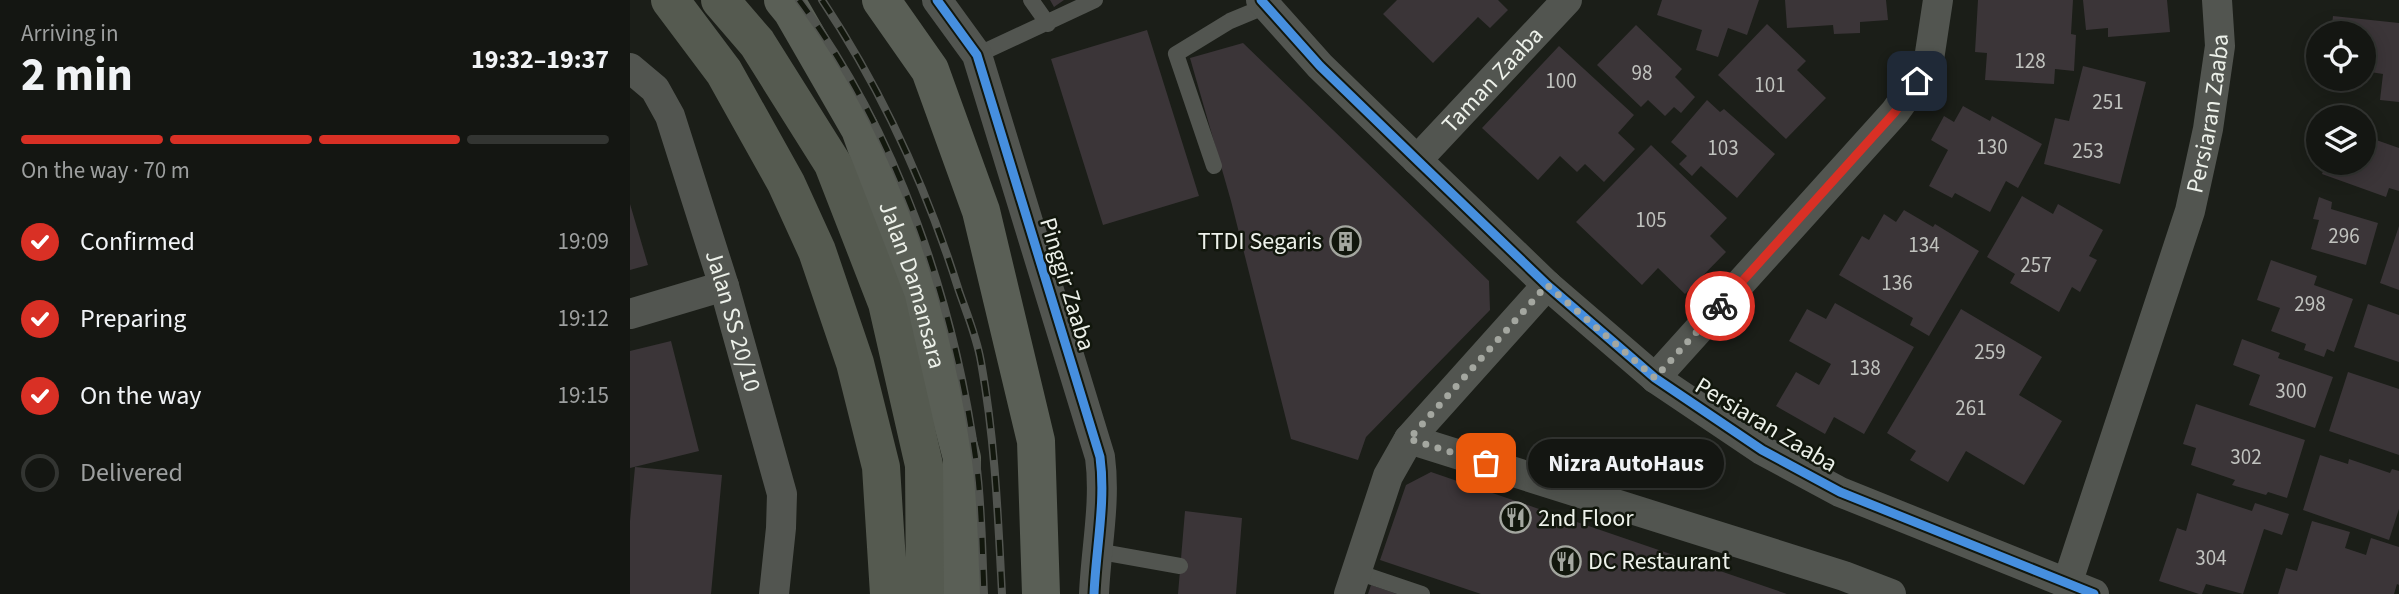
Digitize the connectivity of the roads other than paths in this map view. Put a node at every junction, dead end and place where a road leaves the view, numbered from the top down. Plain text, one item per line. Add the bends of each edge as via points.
1 (670, 0) edge
2 (720, 0) edge
3 (783, 0) edge
4 (881, 0) edge
5 (937, 0) edge
6 (1031, 0) edge
7 (1095, 0) edge
8 (1567, 0) edge
9 (1938, 0) edge
10 (2217, 0) edge
11 (1264, 3) edge
12 (1048, 24) junction
13 (977, 55) junction
14 (630, 68) edge
15 (930, 70) junction
16 (1417, 160) junction
17 (1214, 166) dead end
18 (1547, 285) junction
19 (724, 286) junction
20 (630, 314) edge
21 (1655, 378) junction
22 (1409, 439) junction
23 (1096, 551) junction
24 (1180, 566) dead end
25 (1353, 583) edge
26 (1840, 585) edge
27 (2081, 589) edge
28 (774, 594) edge
29 (889, 594) edge
30 (926, 594) edge
31 (961, 594) edge
32 (1041, 594) edge
33 (1094, 594) edge
34 (1422, 594) edge
35 (1891, 594) edge

1 - 29 highway via 724,72 786,183 817,251 855,363 881,467
2 - 30 highway via 757,43 833,164 887,303 925,465
3 - 31 main road, Jalan Damansara via 860,129 916,284 962,458
4 - 15 main road
5 - 13 street, Pinggir Zaaba
6 - 12 lane
7 - 12 lane
8 - 16 street, Taman Zaaba
9 - 21 street via 1928,66 1895,112
10 - 27 street, Persiaran Zaaba via 2220,46 2190,211
11 - 16 street, Persiaran Zaaba via 1320,66
11 - 17 lane via 1176,54
12 - 13 lane
13 - 15 street
13 - 23 street, Pinggir Zaaba via 1100,457 1104,487
14 - 19 street, Jalan SS 20/10 via 654,89 670,116
15 - 32 main road via 981,211 1036,441
16 - 18 street, Persiaran Zaaba
18 - 21 street, Persiaran Zaaba
18 - 22 street
19 - 20 street
19 - 28 street, Jalan SS 20/10 via 782,494
21 - 27 street, Persiaran Zaaba via 1762,450 1840,492
22 - 25 street via 1388,475
22 - 26 street
23 - 24 lane
23 - 33 street, Pinggir Zaaba
25 - 34 lane
26 - 35 street

